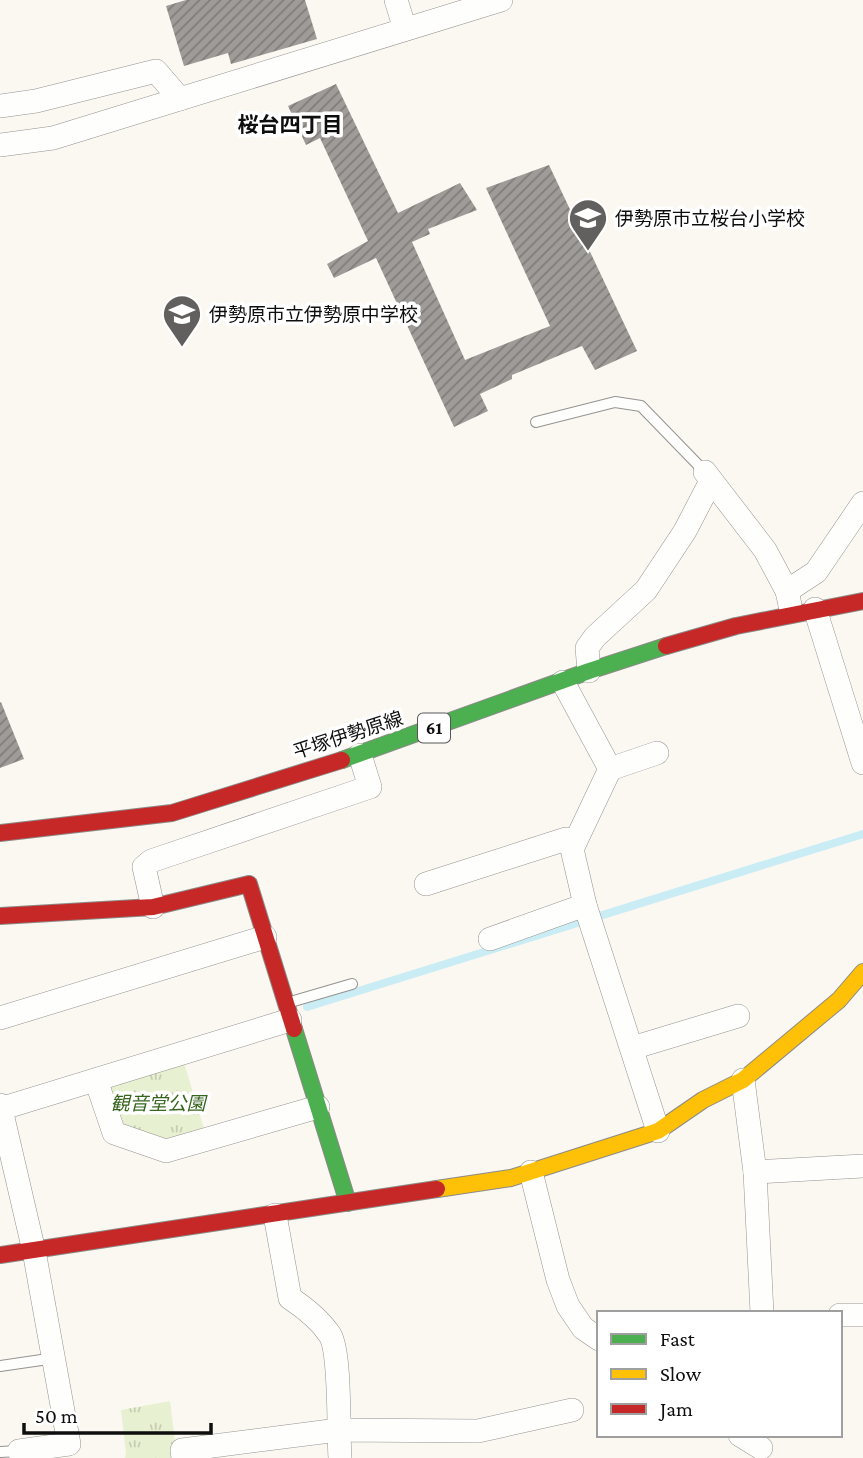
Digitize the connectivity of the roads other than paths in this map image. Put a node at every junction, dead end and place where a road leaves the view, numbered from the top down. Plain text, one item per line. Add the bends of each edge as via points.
1 (396, 0) edge
2 (500, 0) edge
3 (405, 29) junction
4 (180, 99) junction
5 (0, 106) edge
6 (0, 145) edge
7 (536, 422) dead end
8 (708, 476) junction
9 (863, 503) edge
10 (787, 591) junction
11 (863, 601) edge
12 (804, 611) junction
13 (589, 671) junction
14 (562, 682) junction
15 (657, 754) dead end
16 (360, 755) junction
17 (863, 763) edge
18 (610, 769) junction
19 (0, 833) edge
20 (575, 842) junction
21 (426, 884) dead end
22 (586, 905) junction
23 (153, 907) junction
24 (0, 916) edge
25 (265, 937) junction
26 (490, 939) dead end
27 (863, 972) edge
28 (352, 984) dead end
29 (287, 1012) junction
30 (738, 1016) dead end
31 (0, 1018) edge
32 (631, 1046) junction
33 (96, 1080) junction
34 (743, 1080) junction
35 (318, 1107) junction
36 (0, 1108) edge
37 (658, 1130) junction
38 (863, 1166) edge
39 (531, 1172) junction
40 (755, 1172) junction
41 (348, 1203) junction
42 (275, 1215) junction
43 (34, 1251) junction
44 (0, 1255) edge
45 (762, 1311) edge
46 (842, 1315) edge
47 (863, 1315) edge
48 (597, 1338) edge
49 (55, 1358) junction
50 (0, 1366) edge
51 (572, 1410) dead end
52 (338, 1430) junction
53 (744, 1437) edge
54 (761, 1447) edge
55 (13, 1454) edge
56 (183, 1458) edge
57 (340, 1458) edge

1 - 3 street
2 - 3 street
3 - 4 street
4 - 5 street via 156,71
4 - 6 street via 53,138
7 - 8 lane via 615,402 641,406
8 - 10 street via 765,550
8 - 13 street via 685,531 646,590 587,648
9 - 10 street via 816,572
10 - 12 street
11 - 12 street, 平塚伊勢原線 / 61
12 - 13 street, 平塚伊勢原線 / 61 via 736,626
12 - 17 street
13 - 14 street, 平塚伊勢原線 / 61
14 - 16 street, 平塚伊勢原線 / 61
14 - 18 street
15 - 18 street
16 - 19 street, 平塚伊勢原線 / 61 via 172,813
16 - 23 street via 370,788 144,867
18 - 20 street
20 - 21 street via 566,839
20 - 22 street via 572,849
22 - 26 street
22 - 32 street
23 - 24 street
23 - 25 street via 249,884
25 - 29 street
25 - 31 street
27 - 34 street via 839,1000
28 - 29 lane
29 - 33 street
29 - 35 street
30 - 32 street
32 - 37 street
33 - 35 street via 114,1133 166,1151
33 - 36 street
34 - 37 street
34 - 40 street
35 - 41 street
36 - 43 street
37 - 39 street
38 - 40 street
39 - 41 street
39 - 48 street via 568,1306 583,1328
40 - 45 street
41 - 42 street
42 - 43 street
42 - 52 street via 290,1298 331,1336 337,1356
43 - 44 street
43 - 49 street
46 - 47 street
49 - 50 lane
49 - 55 street via 69,1444
51 - 52 street via 478,1431
52 - 56 street via 182,1450
52 - 57 street
53 - 54 street

